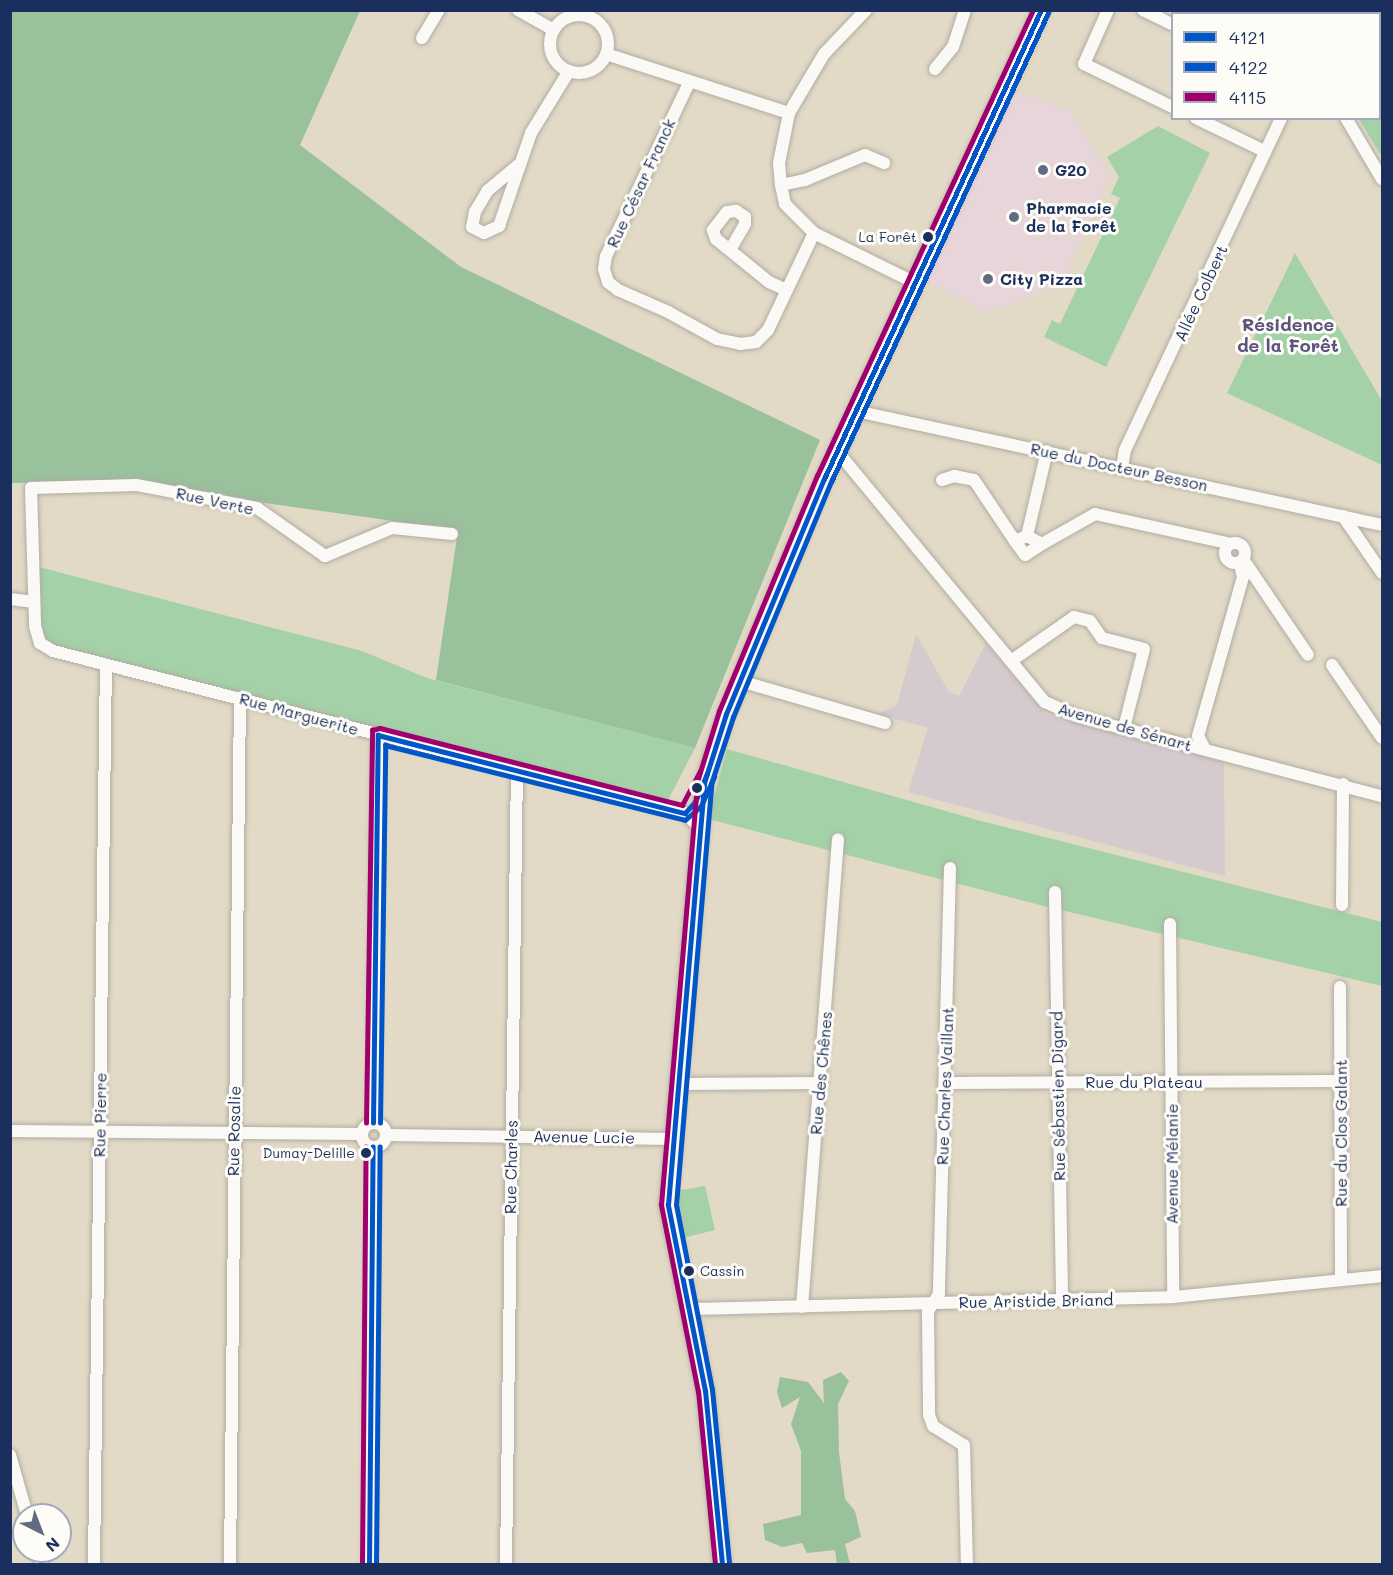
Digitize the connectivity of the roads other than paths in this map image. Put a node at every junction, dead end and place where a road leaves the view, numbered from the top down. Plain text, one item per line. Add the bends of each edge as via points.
1 (439, 10) edge
2 (518, 10) edge
3 (866, 10) edge
4 (965, 10) edge
5 (1041, 10) edge
6 (1108, 10) edge
7 (1143, 10) edge
8 (589, 13) edge
9 (1171, 23) edge
10 (554, 30) junction
11 (422, 38) dead end
12 (606, 54) junction
13 (935, 69) dead end
14 (569, 71) junction
15 (688, 83) junction
16 (1171, 106) edge
17 (789, 113) junction
18 (1200, 120) edge
19 (1280, 120) edge
20 (1347, 120) edge
21 (1264, 152) junction
22 (884, 163) dead end
23 (517, 166) junction
24 (1383, 179) edge
25 (781, 185) junction
26 (814, 233) junction
27 (730, 250) dead end
28 (915, 283) junction
29 (786, 290) junction
30 (856, 411) junction
31 (837, 451) junction
32 (1047, 451) junction
33 (1122, 467) junction
34 (942, 480) dead end
35 (1343, 516) junction
36 (1383, 525) edge
37 (452, 534) dead end
38 (1021, 539) junction
39 (1243, 564) junction
40 (1383, 573) edge
41 (10, 599) edge
42 (34, 602) junction
43 (1308, 655) dead end
44 (1011, 661) junction
45 (106, 665) junction
46 (1332, 665) dead end
47 (740, 681) junction
48 (240, 698) junction
49 (885, 723) dead end
50 (1124, 728) junction
51 (378, 735) junction
52 (1383, 738) edge
53 (1205, 749) junction
54 (517, 770) junction
55 (704, 783) junction
56 (1343, 784) junction
57 (1383, 796) edge
58 (685, 813) junction
59 (699, 827) junction
60 (838, 839) dead end
61 (950, 868) dead end
62 (1055, 891) dead end
63 (1342, 905) dead end
64 (1170, 924) dead end
65 (1340, 987) dead end
66 (1341, 1081) junction
67 (1057, 1082) junction
68 (1172, 1082) junction
69 (821, 1083) junction
70 (946, 1083) junction
71 (677, 1084) junction
72 (373, 1123) junction
73 (10, 1131) edge
74 (99, 1132) junction
75 (234, 1133) junction
76 (362, 1134) junction
77 (386, 1135) junction
78 (511, 1136) junction
79 (674, 1139) junction
80 (374, 1148) junction
81 (1383, 1276) edge
82 (1341, 1280) junction
83 (1173, 1297) junction
84 (1062, 1301) junction
85 (934, 1303) junction
86 (802, 1307) junction
87 (689, 1309) junction
88 (10, 1455) edge
89 (24, 1503) edge
90 (94, 1564) edge
91 (230, 1564) edge
92 (369, 1564) edge
93 (506, 1564) edge
94 (722, 1564) edge
95 (967, 1564) edge

1 - 11 street
2 - 10 street
3 - 17 street via 824,54
4 - 13 street via 953,47
5 - 28 main road
6 - 16 street via 1084,64
7 - 9 street
8 - 10 street via 567,18
8 - 12 street via 604,28
10 - 14 street via 551,50 560,66
12 - 14 street via 590,71
12 - 15 street
14 - 23 street via 531,133
15 - 17 street
15 - 29 street, Rue César Franck via 606,256 604,270 618,290 717,339 740,344 763,338
17 - 25 street via 779,163
18 - 21 street
19 - 21 street, Allée Colbert
20 - 24 street
21 - 33 street, Allée Colbert via 1125,450
22 - 25 street via 865,154 805,180
23 - 23 street via 499,226 484,233 472,227 475,212 488,190
25 - 26 street via 785,204
26 - 28 street
26 - 29 street
27 - 29 street
28 - 30 main road
30 - 31 main road
30 - 32 street, Rue du Docteur Besson
31 - 44 street, Avenue de Sénart
31 - 47 main road
32 - 33 street, Rue du Docteur Besson
32 - 38 street
33 - 35 street, Rue du Docteur Besson
34 - 38 street via 954,476 974,480
35 - 36 street, Rue du Docteur Besson
35 - 40 street
37 - 42 street, Rue Verte via 392,528 325,556 257,508 136,485 31,488
38 - 39 street via 1025,555 1095,514 1227,543 1228,557
39 - 43 street
39 - 53 street via 1244,578 1198,736
41 - 42 street
42 - 45 street, Rue Marguerite via 40,643 53,651
44 - 50 street, Avenue de Sénart via 1045,702 1068,713
44 - 50 street via 1074,617 1090,621 1102,638 1144,649
45 - 48 street, Rue Marguerite
45 - 74 street, Rue Pierre
46 - 52 street
47 - 49 street
47 - 55 main road
48 - 51 street, Rue Marguerite
48 - 75 street, Rue Rosalie
50 - 53 street, Avenue de Sénart
51 - 54 street, Rue Marguerite
51 - 72 street
53 - 56 street, Avenue de Sénart
54 - 58 street, Rue Marguerite
54 - 78 street, Rue Charles
55 - 58 street
55 - 59 main road
56 - 57 street, Avenue de Sénart
56 - 63 street
58 - 59 street
59 - 71 main road
60 - 69 street, Rue des Chênes
61 - 70 street, Rue Charles Vaillant
62 - 67 street, Rue Sébastien Digard
64 - 68 street, Avenue Mélanie
65 - 66 street, Rue du Clos Galant
66 - 68 street, Rue du Plateau
66 - 82 street, Rue du Clos Galant
67 - 68 street, Rue du Plateau
67 - 70 street, Rue du Plateau
67 - 84 street, Rue Sébastien Digard
68 - 83 street, Avenue Mélanie
69 - 71 street
69 - 86 street, Rue des Chênes
70 - 85 street, Rue Charles Vaillant via 939,1294
71 - 79 main road
72 - 76 street
72 - 77 street via 383,1127
73 - 74 street
74 - 75 street
74 - 90 street, Rue Pierre
75 - 76 street
75 - 91 street, Rue Rosalie
76 - 80 street via 363,1142
77 - 78 street, Avenue Lucie
77 - 80 street via 381,1145
78 - 79 street, Avenue Lucie
78 - 93 street, Rue Charles
79 - 87 main road via 668,1205
80 - 92 street
81 - 82 street, Rue Aristide Briand
82 - 83 street, Rue Aristide Briand
83 - 84 street, Rue Aristide Briand
84 - 85 street, Rue Aristide Briand
85 - 86 street, Rue Aristide Briand
85 - 95 street, Rue Charles Vaillant via 928,1311 929,1416 933,1426 964,1445
86 - 87 street, Rue Aristide Briand
87 - 94 main road via 705,1391
88 - 89 street

